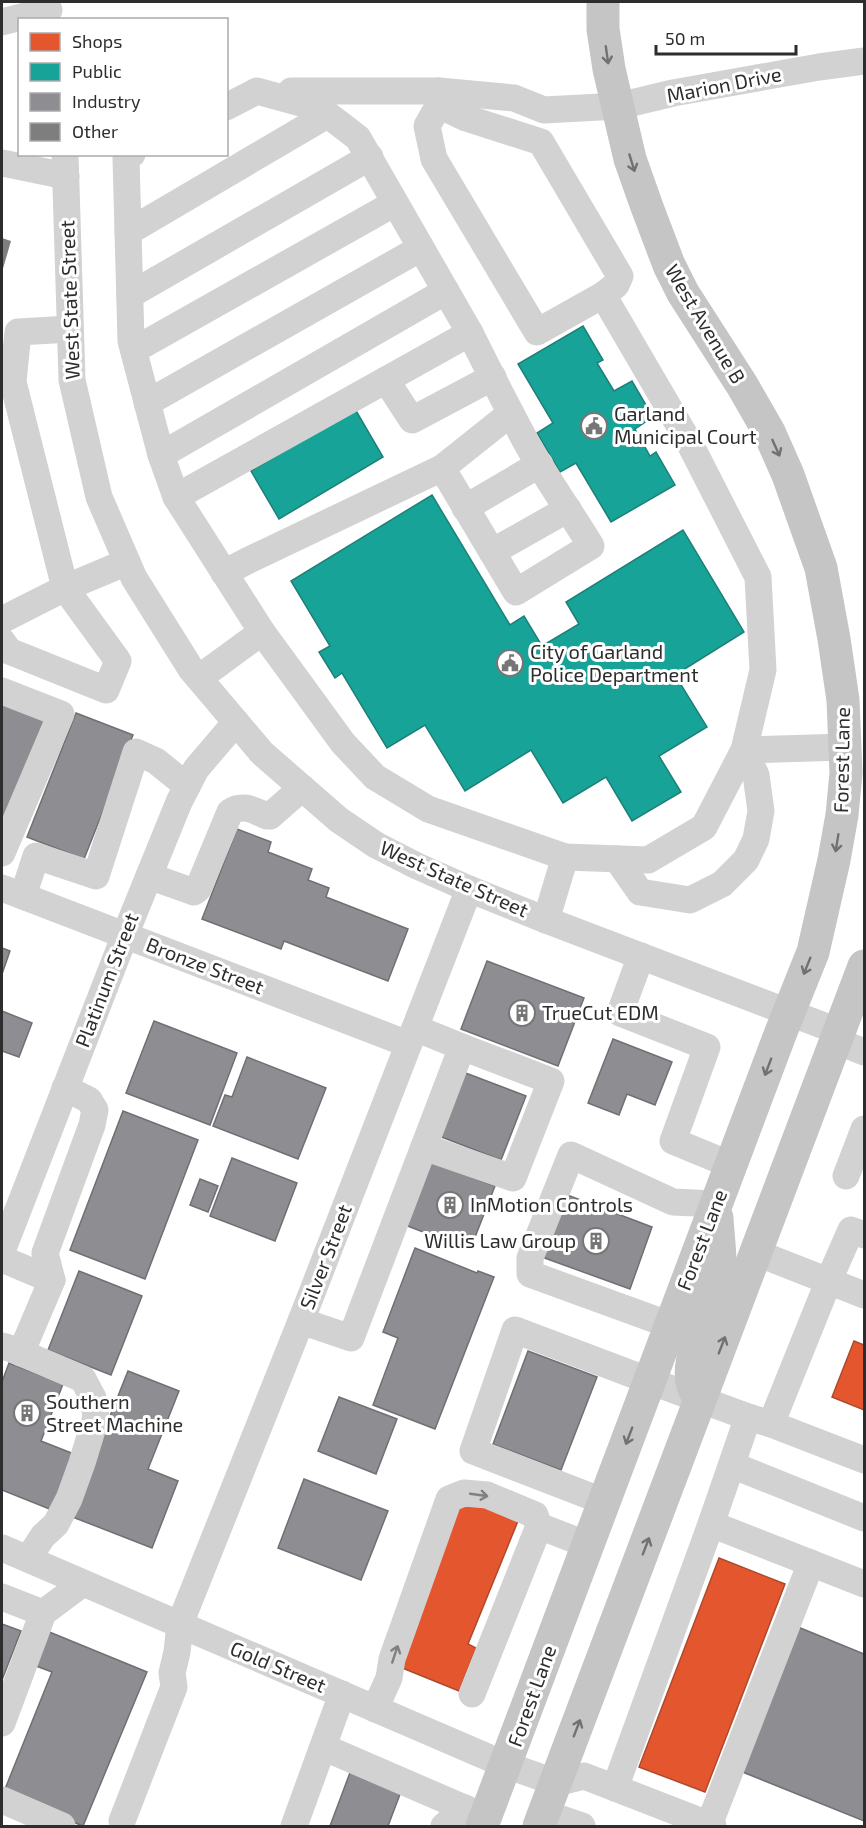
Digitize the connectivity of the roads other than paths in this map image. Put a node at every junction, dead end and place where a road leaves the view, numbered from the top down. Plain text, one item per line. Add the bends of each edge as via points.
1 (603, 2) edge
2 (49, 10) edge
3 (2, 22) edge
4 (864, 61) edge
5 (257, 91) junction
6 (228, 93) edge
7 (439, 98) junction
8 (228, 106) edge
9 (619, 106) junction
10 (327, 115) junction
11 (129, 156) edge
12 (370, 158) junction
13 (2, 163) edge
14 (65, 165) edge
15 (395, 203) junction
16 (128, 232) junction
17 (421, 248) junction
18 (446, 291) junction
19 (603, 295) junction
20 (130, 296) junction
21 (70, 329) junction
22 (470, 333) junction
23 (134, 350) junction
24 (493, 377) junction
25 (386, 380) junction
26 (147, 403) junction
27 (511, 412) junction
28 (161, 455) junction
29 (540, 464) junction
30 (442, 468) junction
31 (176, 497) junction
32 (465, 508) junction
33 (568, 509) junction
34 (492, 552) junction
35 (127, 562) junction
36 (224, 573) junction
37 (65, 588) junction
38 (2, 620) edge
39 (262, 632) junction
40 (834, 639) junction
41 (2, 641) edge
42 (864, 671) edge
43 (199, 678) junction
44 (2, 691) edge
45 (236, 722) junction
46 (845, 747) junction
47 (744, 750) junction
48 (187, 786) junction
49 (302, 788) junction
50 (2, 853) edge
51 (565, 857) junction
52 (617, 859) junction
53 (149, 876) junction
54 (469, 889) junction
55 (12, 892) edge
56 (546, 920) junction
57 (124, 935) junction
58 (641, 956) junction
59 (864, 966) edge
60 (788, 1012) junction
61 (411, 1036) junction
62 (847, 1042) edge
63 (462, 1047) junction
64 (65, 1088) junction
65 (864, 1129) edge
66 (424, 1147) junction
67 (731, 1165) junction
68 (846, 1176) dead end
69 (716, 1204) junction
70 (13, 1221) junction
71 (864, 1235) edge
72 (50, 1237) junction
73 (2, 1251) edge
74 (757, 1253) junction
75 (2, 1259) edge
76 (52, 1280) junction
77 (829, 1280) junction
78 (864, 1295) edge
79 (301, 1321) junction
80 (670, 1325) junction
81 (11, 1350) edge
82 (650, 1381) junction
83 (702, 1400) junction
84 (759, 1420) junction
85 (864, 1460) edge
86 (732, 1465) junction
87 (605, 1502) junction
88 (864, 1518) edge
89 (711, 1524) junction
90 (539, 1526) junction
91 (588, 1545) junction
92 (2, 1548) edge
93 (28, 1559) junction
94 (811, 1563) junction
95 (83, 1583) junction
96 (864, 1584) edge
97 (2, 1597) edge
98 (43, 1613) junction
99 (180, 1624) junction
100 (342, 1694) junction
101 (472, 1694) dead end
102 (375, 1709) junction
103 (2, 1724) edge
104 (323, 1747) junction
105 (506, 1765) junction
106 (556, 1783) junction
107 (615, 1788) junction
108 (2, 1800) edge
109 (477, 1817) edge
110 (542, 1820) edge
111 (122, 1821) dead end
112 (711, 1826) edge
113 (62, 1827) edge
114 (294, 1827) edge
115 (444, 1827) edge
116 (582, 1827) edge

1 -> 9 main road, West Avenue B via 609,69
2 - 3 street
4 - 9 street, Marion Drive via 684,91
5 - 6 street, Marion Drive
5 - 7 street, Marion Drive
5 - 8 street
5 - 10 street via 319,108
7 - 9 street, Marion Drive via 514,98 544,110
7 - 19 street via 466,118 541,142 620,276 616,285
7 - 19 street via 427,126 434,159 537,332
9 -> 40 main road, West Avenue B via 630,159 669,265 769,432 788,475 821,568
10 - 12 street via 358,138
10 - 16 street
11 - 16 street
12 - 15 street
12 - 20 street
13 - 14 street
14 - 21 street, West State Street
15 - 17 street
15 - 23 street
16 - 20 street
17 - 18 street
17 - 26 street
18 - 22 street
18 - 28 street
19 - 47 street via 690,444 758,577 763,670
20 - 23 street
21 - 35 street, West State Street via 72,380 96,485
21 - 37 street via 18,332 13,382
22 - 24 street
22 - 25 street
23 - 26 street
24 - 25 street via 412,420
24 - 27 street
25 - 31 street
26 - 28 street
27 - 29 street
27 - 30 street
28 - 31 street
29 - 32 street
29 - 33 street
30 - 32 street
30 - 36 street
31 - 36 street
32 - 34 street
33 - 34 street
33 - 34 street via 591,546 516,592
35 - 37 street
35 - 43 street, West State Street
36 - 39 street
37 - 38 street
37 - 41 street via 118,661 106,690 9,651
39 - 43 street
39 - 51 street via 343,743 375,777 428,809
40 - 42 main road
40 - 46 main road, Forest Lane
43 - 45 street, West State Street
44 - 50 street via 62,714
45 - 48 street, Platinum Street via 196,769
45 - 49 street, West State Street via 262,753
46 - 47 street
46 -> 60 main road, Forest Lane via 842,816 824,910 813,952
47 - 52 street via 704,827 648,860
47 - 52 street via 756,775 761,811 756,839 746,860 722,884 690,900 640,892
48 - 53 street, Platinum Street
48 - 55 street via 156,760 136,752 96,876 36,856
49 - 53 street via 270,816 242,807 231,812 194,892
49 - 54 street, West State Street via 376,845
51 - 52 street
51 - 56 street
53 - 57 street, Platinum Street
54 - 56 street, West State Street
54 - 61 street, Silver Street
55 - 57 street, Bronze Street
56 - 58 street, West State Street
57 - 61 street, Bronze Street
57 - 64 street, Platinum Street
58 - 60 street, West State Street
58 - 67 street via 620,1013 707,1047 672,1141
59 - 62 main road
60 - 62 street, West State Street
60 -> 67 main road, Forest Lane
61 - 63 street, Bronze Street
61 - 79 street, Silver Street
62 - 74 main road
63 - 66 street
63 - 66 street, Bronze Street via 551,1081 513,1178
64 - 70 street, Platinum Street
64 - 72 street via 89,1100 95,1110
65 - 68 street
66 - 79 street via 351,1338
67 - 69 main road, Forest Lane
69 - 80 main road, Forest Lane
69 - 80 street via 673,1202 571,1155 530,1258 530,1274
69 - 83 main road via 720,1275 691,1371 693,1388
70 - 72 street
70 - 73 street, Platinum Street
71 - 77 street via 851,1230
72 - 76 street via 45,1253
74 - 77 street
83 -> 74 main road
75 - 76 street
76 - 81 street
77 - 78 street
77 - 84 street
79 - 99 street, Silver Street
80 - 82 main road, Forest Lane
81 - 93 street via 83,1379 93,1398 96,1417 69,1499 56,1524
82 - 83 street
82 -> 87 main road, Forest Lane
82 - 87 street via 515,1330 473,1451
83 - 84 street
106 -> 83 main road
84 - 85 street
84 - 86 street
86 - 88 street
86 - 89 street
87 - 91 main road, Forest Lane
89 - 94 street
89 - 107 street
90 - 91 street
90 - 101 street
102 -> 90 street via 449,1499 464,1493 487,1495 535,1515
91 - 105 main road, Forest Lane
92 - 93 street, Gold Street
93 - 95 street, Gold Street
94 - 96 street
94 - 112 street
95 - 98 street
95 - 99 street, Gold Street
97 - 98 street
98 - 103 street
99 - 100 street, Gold Street
99 - 111 street, Silver Street via 172,1673 174,1687
100 - 102 street, Gold Street
100 - 104 street
102 - 105 street, Gold Street
104 - 109 street
104 - 114 street
105 - 106 street, Gold Street
105 - 109 main road, Forest Lane
106 - 107 street via 584,1776
106 - 110 main road
107 - 112 street
108 - 113 street
109 - 115 street
110 - 116 street

